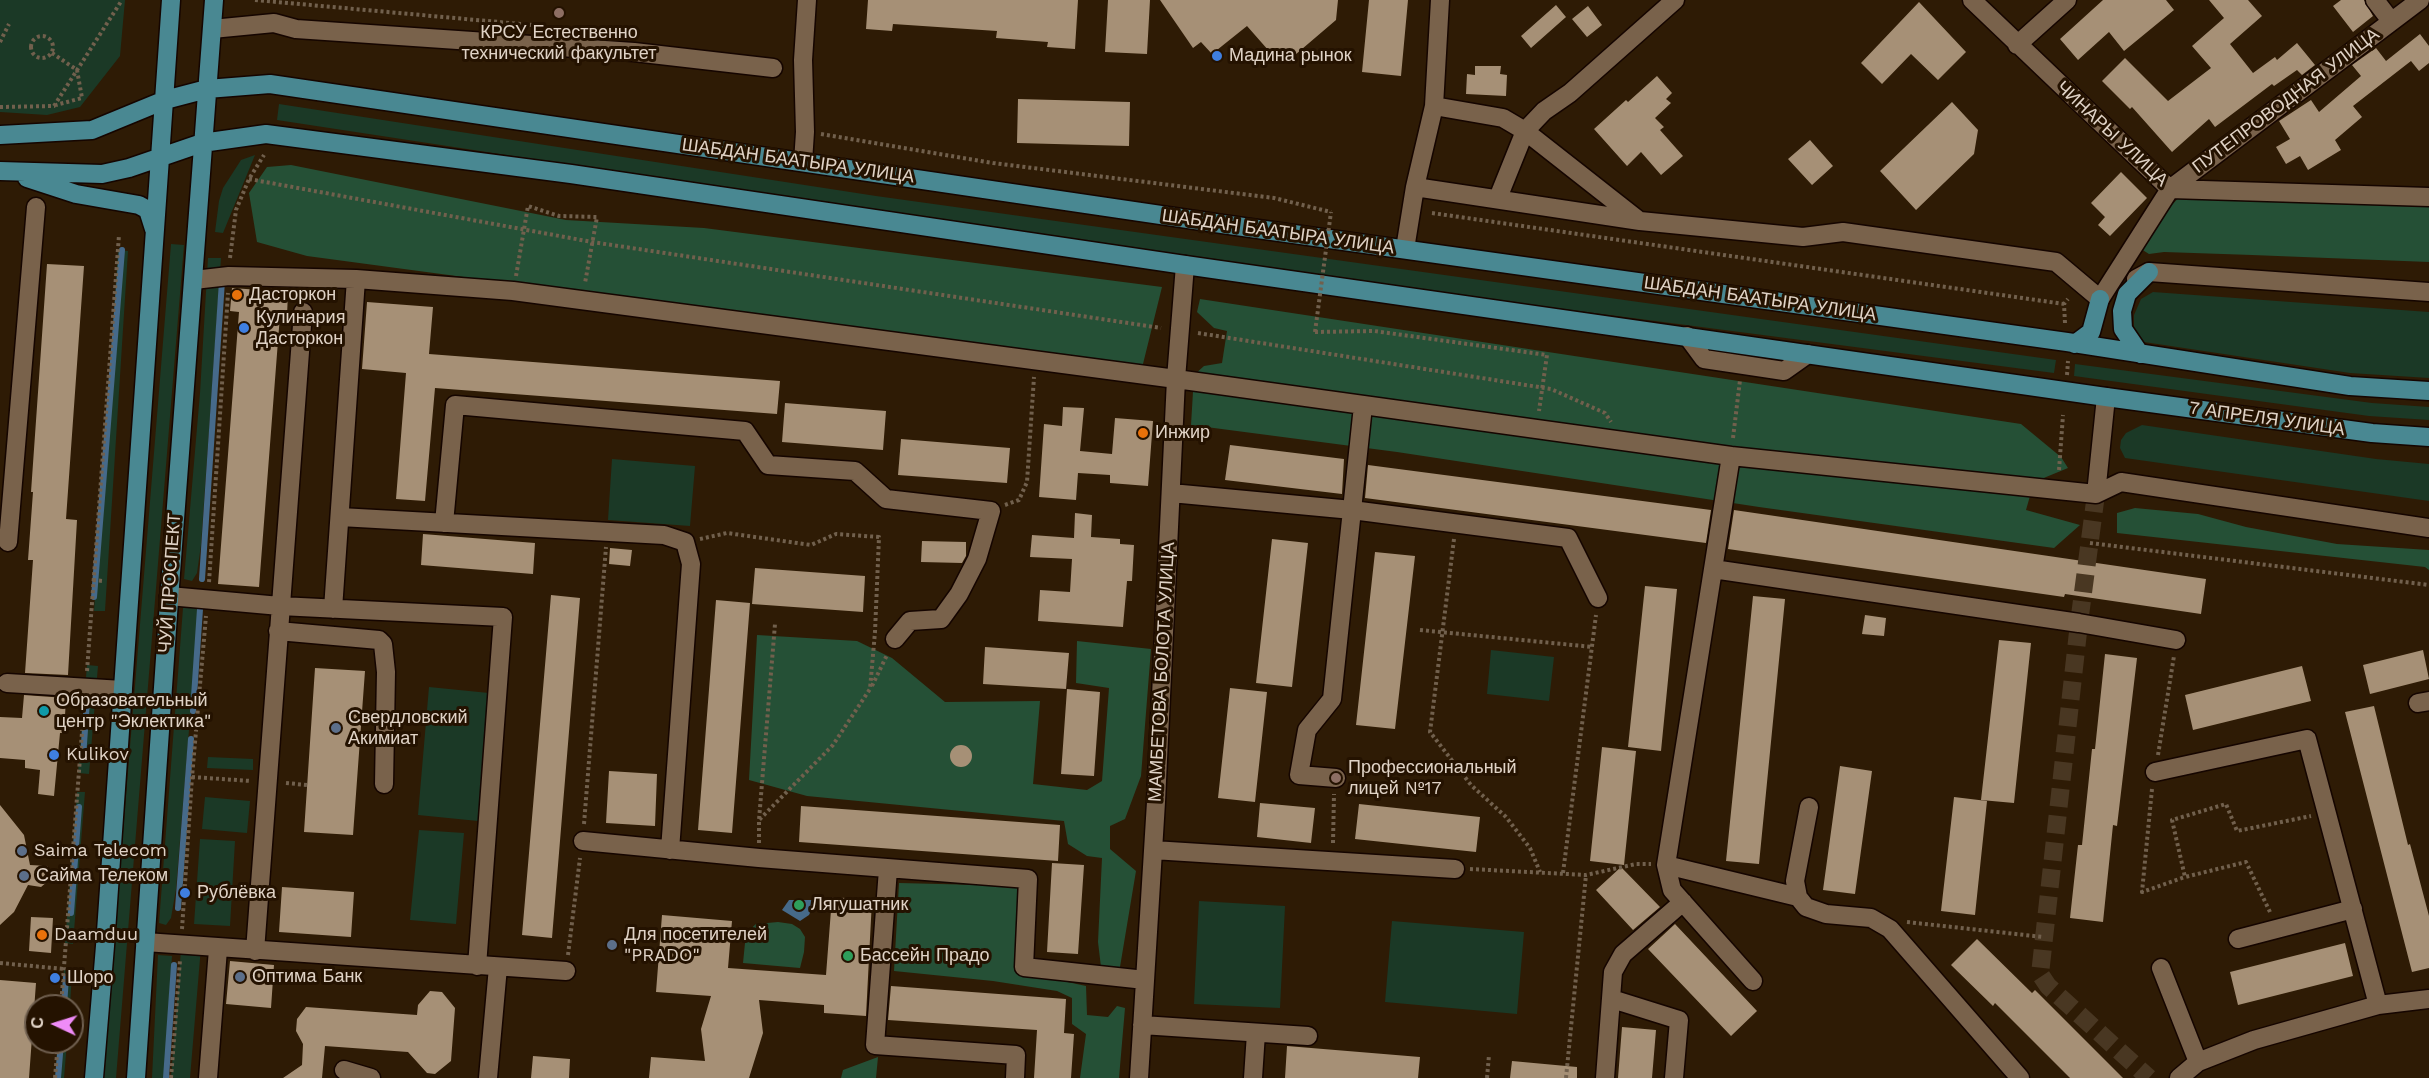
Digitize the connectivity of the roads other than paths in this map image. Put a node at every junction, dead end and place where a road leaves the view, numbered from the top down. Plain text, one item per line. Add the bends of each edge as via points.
1 (171, 0) edge
2 (214, 0) edge
3 (807, 0) edge
4 (1440, 0) edge
5 (1675, 0) edge
6 (1972, 0) edge
7 (2067, 0) edge
8 (2375, 0) edge
9 (2420, 0) edge
10 (2391, 21) junction
11 (212, 29) junction
12 (2017, 45) junction
13 (773, 68) dead end
14 (207, 88) junction
15 (165, 99) junction
16 (1434, 106) junction
17 (1525, 131) junction
18 (0, 135) edge
19 (202, 143) junction
20 (161, 157) junction
21 (803, 162) junction
22 (2, 171) edge
23 (1415, 187) junction
24 (2170, 189) junction
25 (2429, 197) edge
26 (1498, 198) junction
27 (36, 207) dead end
28 (1640, 221) junction
29 (156, 237) junction
30 (1405, 249) junction
31 (1185, 265) junction
32 (2149, 272) junction
33 (356, 279) junction
34 (194, 280) junction
35 (2429, 292) edge
36 (2100, 299) junction
37 (303, 312) dead end
38 (1687, 336) junction
39 (2072, 352) junction
40 (1808, 354) junction
41 (2140, 354) junction
42 (1176, 379) junction
43 (2429, 391) edge
44 (2106, 397) junction
45 (1363, 406) junction
46 (2429, 437) edge
47 (1731, 456) junction
48 (1171, 493) junction
49 (2096, 494) junction
50 (1352, 510) junction
51 (340, 517) junction
52 (444, 523) junction
53 (2429, 528) edge
54 (8, 542) dead end
55 (1713, 569) junction
56 (169, 596) junction
57 (1598, 598) road end
58 (280, 606) junction
59 (333, 609) junction
60 (278, 631) junction
61 (895, 639) road end
62 (2176, 640) dead end
63 (8, 682) dead end
64 (123, 690) junction
65 (2155, 772) dead end
66 (1335, 778) road end
67 (384, 784) dead end
68 (1809, 807) dead end
69 (583, 841) road end
70 (670, 850) junction
71 (1153, 850) junction
72 (1666, 865) junction
73 (888, 868) junction
74 (1455, 869) road end
75 (1798, 897) junction
76 (1683, 902) junction
77 (2353, 909) junction
78 (2238, 939) dead end
79 (145, 942) junction
80 (218, 949) junction
81 (255, 951) junction
82 (477, 966) junction
83 (498, 967) junction
84 (2161, 968) dead end
85 (566, 971) road end
86 (1145, 980) junction
87 (1753, 981) dead end
88 (1612, 999) junction
89 (2429, 999) edge
90 (2378, 1005) junction
91 (1142, 1025) junction
92 (1256, 1033) junction
93 (1308, 1036) dead end
94 (2198, 1062) junction
95 (344, 1070) dead end
96 (94, 1078) edge
97 (136, 1078) edge
98 (208, 1078) edge
99 (371, 1078) edge
100 (488, 1078) edge
101 (1015, 1078) edge
102 (1139, 1078) edge
103 (1253, 1078) edge
104 (1605, 1078) edge
105 (1674, 1078) edge
106 (2020, 1078) edge
107 (2179, 1078) edge

1 - 15 main road
2 - 11 main road, ЧУЙ ПРОСПЕКТ
3 - 21 street
4 - 16 street
5 - 17 street
6 - 12 street, ЧИНАРЫ УЛИЦА
7 - 12 street
8 - 10 street
9 - 10 street, ПУТЕПРОВОДНАЯ УЛИЦА
10 - 24 street, ПУТЕПРОВОДНАЯ УЛИЦА
11 - 13 street via 274,22 296,29 634,52
11 - 14 main road, ЧУЙ ПРОСПЕКТ
12 - 24 street, ЧИНАРЫ УЛИЦА
14 - 15 main road, ШАБДАН БААТЫРА УЛИЦА
14 - 19 main road, ЧУЙ ПРОСПЕКТ
14 - 21 main road, ШАБДАН БААТЫРА УЛИЦА via 270,84
15 - 18 main road, ШАБДАН БААТЫРА УЛИЦА via 92,130
15 - 20 main road
16 - 17 street via 1503,118
16 - 23 street
17 - 26 street
17 - 28 street
19 - 20 main road
19 - 31 main road via 266,134 571,174
19 - 34 main road, ЧУЙ ПРОСПЕКТ
20 - 22 main road via 102,174
20 - 29 main road
21 - 30 main road, ШАБДАН БААТЫРА УЛИЦА
22 - 29 main road via 76,194 139,205 148,210
23 - 26 street
23 - 30 street
24 - 25 street, ЧИНАРЫ УЛИЦА
24 - 36 street, ПУТЕПРОВОДНАЯ УЛИЦА
26 - 28 street
27 - 54 street
28 - 36 street via 1803,237 1843,232 2056,262
29 - 64 main road
30 - 39 main road, ШАБДАН БААТЫРА УЛИЦА
31 - 38 main road
31 - 42 street, МАМБЕТОВА БОЛОТА УЛИЦА
32 - 35 street
32 - 36 street
32 - 41 main road via 2127,294 2122,311 2123,329
33 - 34 street via 229,276
33 - 42 street via 513,291
33 - 51 street
34 - 56 main road, ЧУЙ ПРОСПЕКТ
36 - 39 main road via 2091,332
37 - 58 street
38 - 40 main road
38 - 40 street via 1704,358 1784,371
39 - 41 main road, ШАБДАН БААТЫРА УЛИЦА
40 - 44 main road
41 - 43 main road, ШАБДАН БААТЫРА УЛИЦА via 2350,386
42 - 45 street
42 - 48 street, МАМБЕТОВА БОЛОТА УЛИЦА
44 - 46 main road, 7 АПРЕЛЯ УЛИЦА
44 - 49 street
45 - 47 street
45 - 50 street
47 - 49 street
47 - 55 street
48 - 50 street
48 - 71 street, МАМБЕТОВА БОЛОТА УЛИЦА
49 - 53 street via 2121,482
50 - 57 street via 1568,538
50 - 66 street via 1332,699 1307,730 1299,775
51 - 52 street
51 - 59 street
52 - 61 street via 455,405 745,431 768,465 855,471 886,499 991,511 977,559 941,619 910,621
52 - 70 street via 664,535 685,542 691,564
55 - 62 street
55 - 72 street
56 - 58 street
56 - 79 main road, ЧУЙ ПРОСПЕКТ
58 - 59 street
58 - 60 street
59 - 82 street via 503,617
60 - 67 street via 379,640 383,644
60 - 81 street
63 - 64 street
64 - 96 main road
65 - 77 street via 2307,739
68 - 75 street via 1795,881
69 - 70 street
70 - 73 street
71 - 74 street
71 - 86 street, МАМБЕТОВА БОЛОТА УЛИЦА
72 - 75 street
72 - 76 street via 1672,890
73 - 86 street via 1028,879 1024,967
73 - 101 street via 875,1045 1016,1055
75 - 106 street via 1806,907 1871,918 1890,929
76 - 87 street
76 - 88 street via 1623,954 1613,972
77 - 78 street
77 - 90 street
79 - 80 street
79 - 97 main road, ЧУЙ ПРОСПЕКТ
80 - 81 street
80 - 98 street
81 - 82 street
82 - 83 street
83 - 85 street
83 - 100 street
84 - 94 street
86 - 91 street, МАМБЕТОВА БОЛОТА УЛИЦА
88 - 104 street
88 - 105 street via 1679,1020
89 - 90 street
90 - 94 street via 2254,1040
91 - 92 street
91 - 102 street, МАМБЕТОВА БОЛОТА УЛИЦА
92 - 93 street
92 - 103 street
94 - 107 street
95 - 99 street

